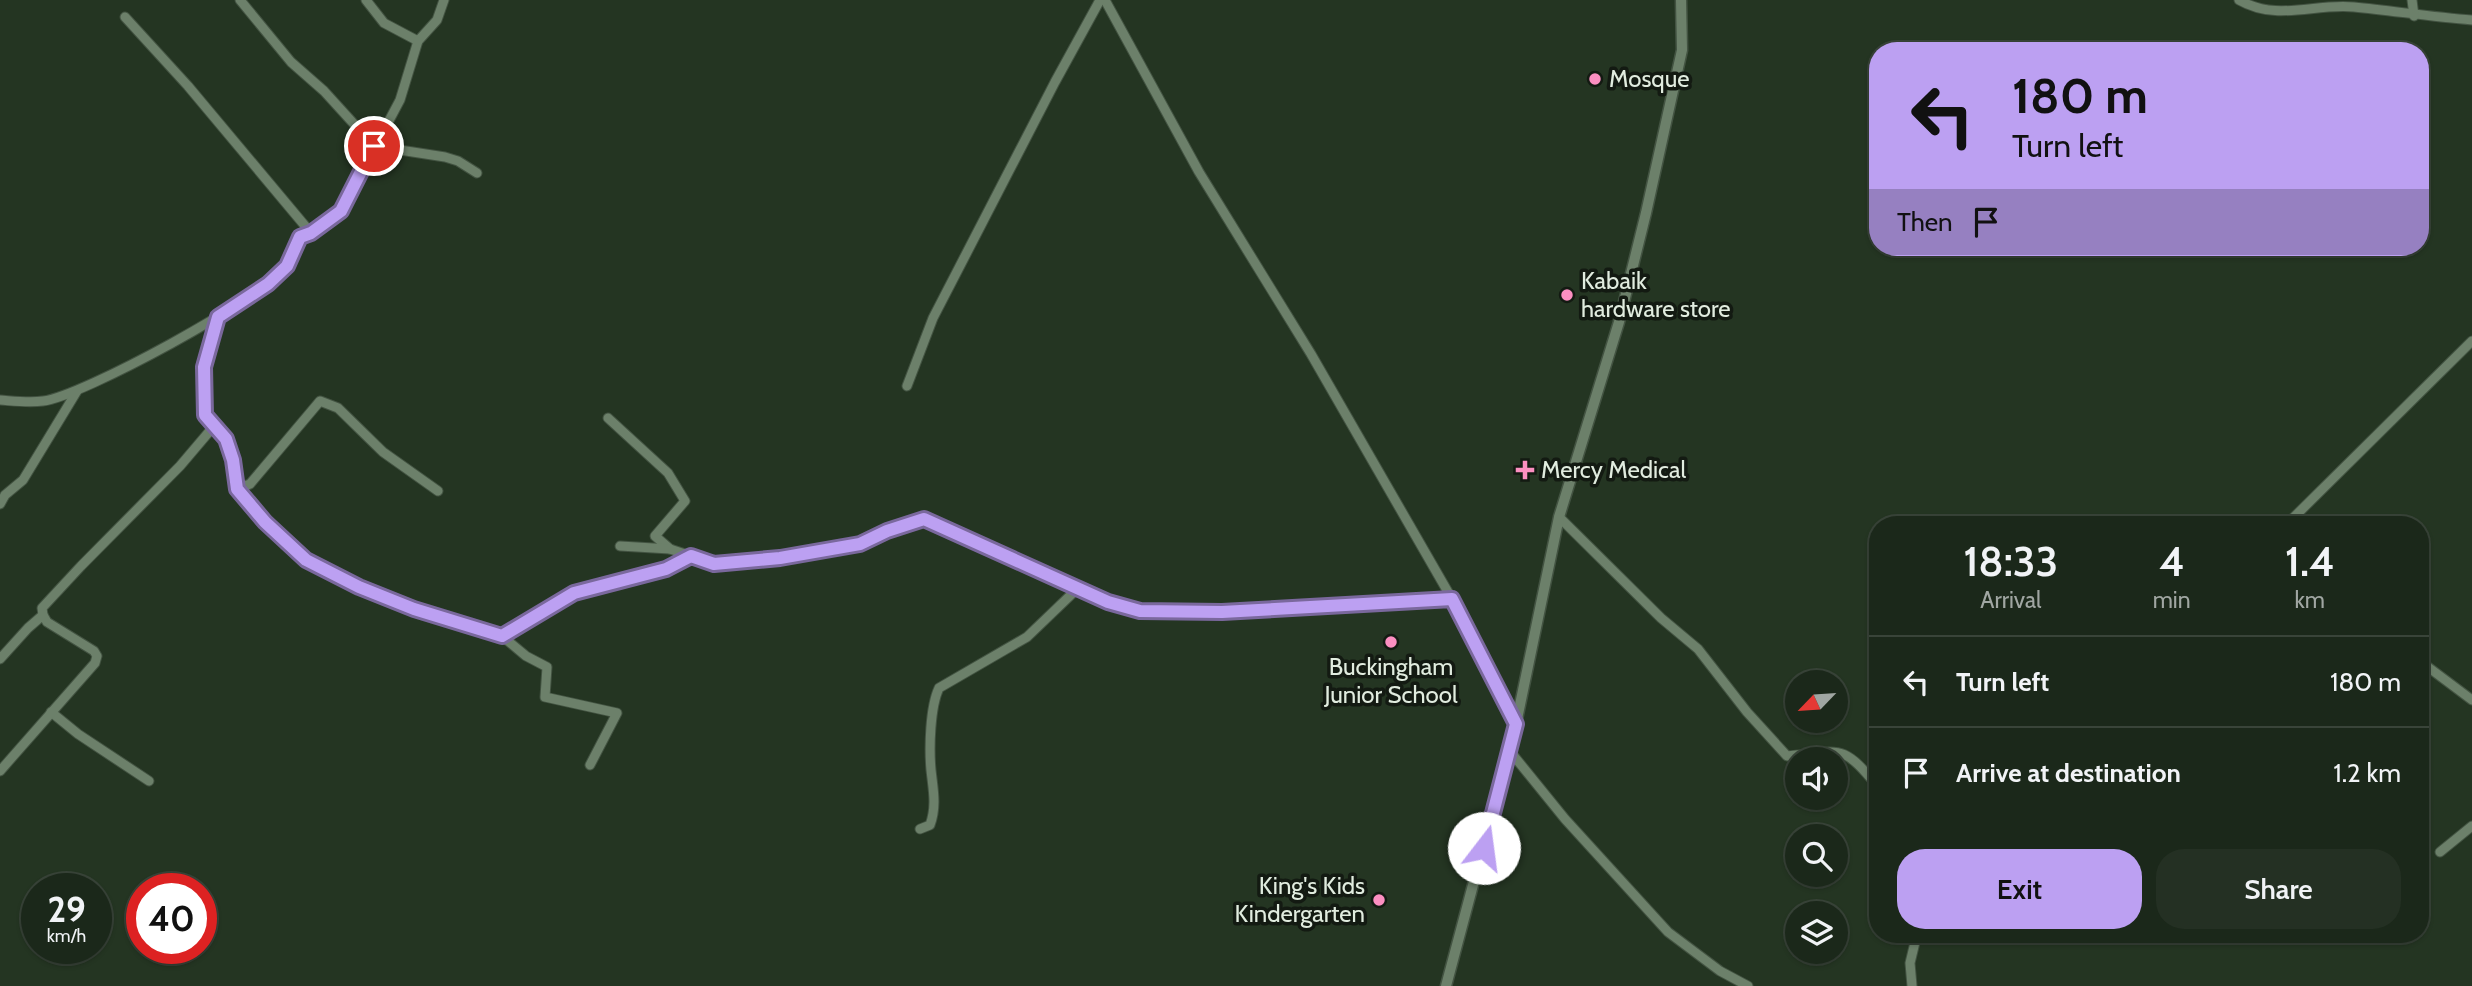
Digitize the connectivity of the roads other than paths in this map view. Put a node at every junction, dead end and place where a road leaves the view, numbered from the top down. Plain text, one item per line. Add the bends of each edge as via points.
1 (240, 0) edge
2 (366, 0) edge
3 (444, 0) edge
4 (1103, 0) edge
5 (1681, 0) edge
6 (2239, 0) edge
7 (2412, 0) edge
8 (2414, 16) junction
9 (125, 17) dead end
10 (2472, 20) edge
11 (418, 40) junction
12 (374, 146) junction
13 (477, 173) dead end
14 (311, 233) junction
15 (218, 317) junction
16 (2472, 341) edge
17 (907, 386) dead end
18 (77, 391) junction
19 (0, 400) edge
20 (608, 418) dead end
21 (214, 426) junction
22 (237, 489) junction
23 (438, 491) dead end
24 (0, 504) edge
25 (2296, 516) edge
26 (1559, 517) junction
27 (620, 546) dead end
28 (670, 549) junction
29 (691, 556) junction
30 (1077, 589) junction
31 (1452, 599) junction
32 (43, 615) junction
33 (502, 636) junction
34 (0, 659) edge
35 (2429, 668) edge
36 (2472, 700) edge
37 (51, 712) junction
38 (1516, 724) junction
39 (1509, 750) junction
40 (590, 765) dead end
41 (0, 772) edge
42 (1869, 776) edge
43 (149, 781) dead end
44 (2472, 826) edge
45 (920, 829) dead end
46 (2440, 852) dead end
47 (1915, 943) edge
48 (1446, 986) edge
49 (1748, 986) edge
50 (1912, 986) edge

1 - 12 street via 291,62
2 - 11 street via 384,23
3 - 11 street via 437,20
4 - 17 street via 1055,82 933,318
4 - 31 street via 1199,172
5 - 26 street via 1682,50 1654,176 1619,322
6 - 8 street via 2267,12 2351,6
7 - 8 street
8 - 10 street
9 - 14 street
11 - 12 street via 400,100
12 - 13 street via 445,157
12 - 14 street via 341,211
14 - 15 street via 300,237 287,266 268,284
15 - 18 street
15 - 21 street via 204,367 205,415
16 - 25 street
18 - 19 street via 44,401
18 - 24 street via 23,480
20 - 28 street via 667,473 685,501 655,536
21 - 22 street via 226,439
21 - 32 street via 180,467 48,600
22 - 23 street via 250,484 320,401 338,408 383,452
22 - 33 street via 306,560 414,609
26 - 38 street
26 - 42 street via 1698,649 1787,757 1844,752
27 - 28 street
28 - 29 street
29 - 30 street via 714,564 780,558 860,544 924,519
29 - 33 street via 666,569 574,593
30 - 31 street via 1140,611 1222,612
30 - 45 street via 1027,637 939,688 931,730 934,813 930,825
31 - 38 street
32 - 34 street
32 - 37 street via 97,656
33 - 40 street via 547,667 545,697 617,713
35 - 36 street
37 - 41 street
37 - 43 street
38 - 39 street
39 - 48 street
39 - 49 street via 1668,932
44 - 46 street
47 - 50 street via 1910,963

